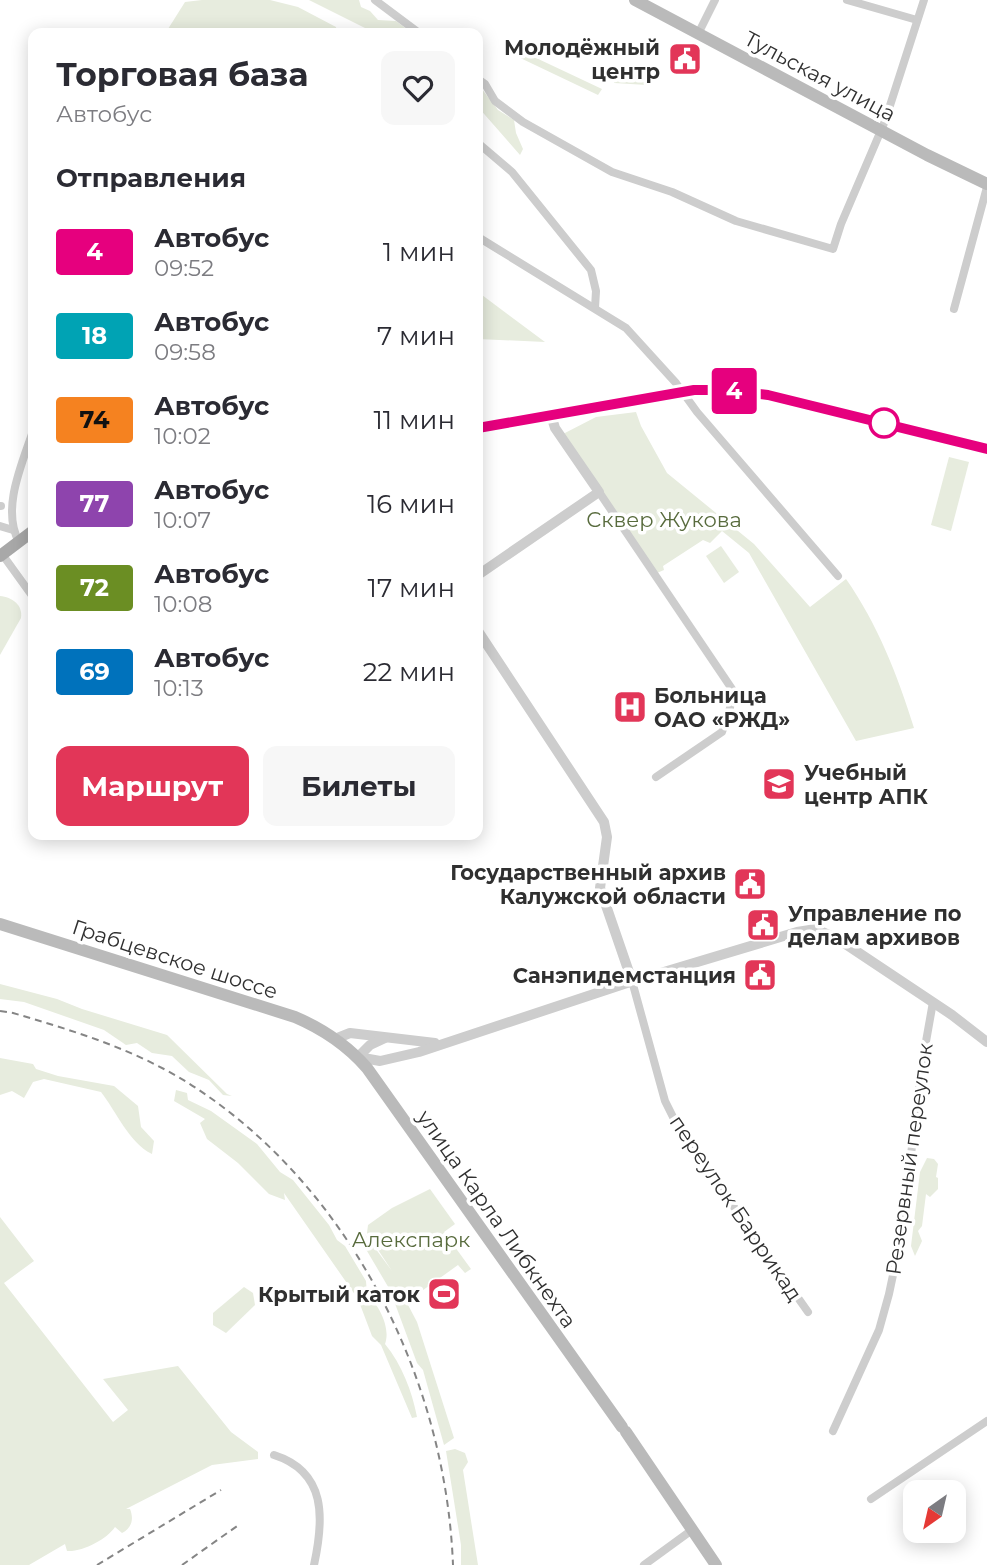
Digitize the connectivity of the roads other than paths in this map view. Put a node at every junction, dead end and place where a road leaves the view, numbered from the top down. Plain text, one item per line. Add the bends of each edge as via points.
1 (375, 0) edge
2 (635, 0) edge
3 (715, 0) edge
4 (848, 0) edge
5 (924, 0) edge
6 (917, 20) junction
7 (412, 28) edge
8 (698, 34) junction
9 (483, 83) edge
10 (881, 131) junction
11 (483, 147) edge
12 (987, 186) edge
13 (483, 240) edge
14 (595, 308) junction
15 (954, 309) dead end
16 (683, 392) junction
17 (551, 415) junction
18 (483, 427) edge
19 (28, 449) edge
20 (987, 449) edge
21 (599, 492) junction
22 (0, 506) edge
23 (12, 506) junction
24 (0, 526) edge
25 (28, 532) edge
26 (16, 536) junction
27 (1, 555) edge
28 (483, 572) edge
29 (838, 576) dead end
30 (28, 590) edge
31 (483, 639) edge
32 (656, 777) dead end
33 (0, 924) edge
34 (632, 981) junction
35 (933, 1002) junction
36 (335, 1039) junction
37 (391, 1039) junction
38 (987, 1042) edge
39 (439, 1044) junction
40 (358, 1057) junction
41 (397, 1057) junction
42 (385, 1060) junction
43 (374, 1079) junction
44 (808, 1312) dead end
45 (987, 1421) edge
46 (833, 1431) dead end
47 (274, 1455) dead end
48 (872, 1499) dead end
49 (692, 1530) junction
50 (314, 1565) edge
51 (645, 1565) edge
52 (716, 1565) edge

1 - 7 street
2 - 8 main road, Тульская улица
3 - 8 street
4 - 6 street
5 - 6 street
6 - 10 street
8 - 10 main road, Тульская улица
9 - 10 street via 495,101 523,122 612,172 744,224 833,249
10 - 12 main road, Тульская улица
11 - 14 street via 512,172 591,270
12 - 15 street
13 - 14 street
14 - 16 street via 626,328
16 - 17 main road
16 - 20 main road via 768,395
16 - 29 street
17 - 18 main road
17 - 21 street
19 - 23 street
21 - 28 street
21 - 32 street via 732,689 722,732
22 - 23 street
23 - 26 street
24 - 26 street
25 - 26 main road
26 - 27 main road
27 - 30 street
31 - 34 street via 604,822 607,837 600,888
33 - 36 main road, Грабцевское шоссе via 295,1017
34 - 35 street via 816,929
34 - 39 street
34 - 44 street, переулок Баррикад via 665,1101 679,1129
35 - 38 street
35 - 46 street, Резервный переулок via 889,1294 879,1330
36 - 37 street via 350,1032
36 - 40 main road, улица Карла Либкнехта
37 - 39 street
37 - 40 street via 370,1045
37 - 41 street via 400,1048
39 - 41 street
40 - 42 street
40 - 43 main road, улица Карла Либкнехта
41 - 42 street
42 - 43 street
43 - 49 main road, улица Карла Либкнехта
45 - 48 street
47 - 50 street via 291,1460 311,1480 321,1517
49 - 51 street
49 - 52 main road, улица Карла Либкнехта

